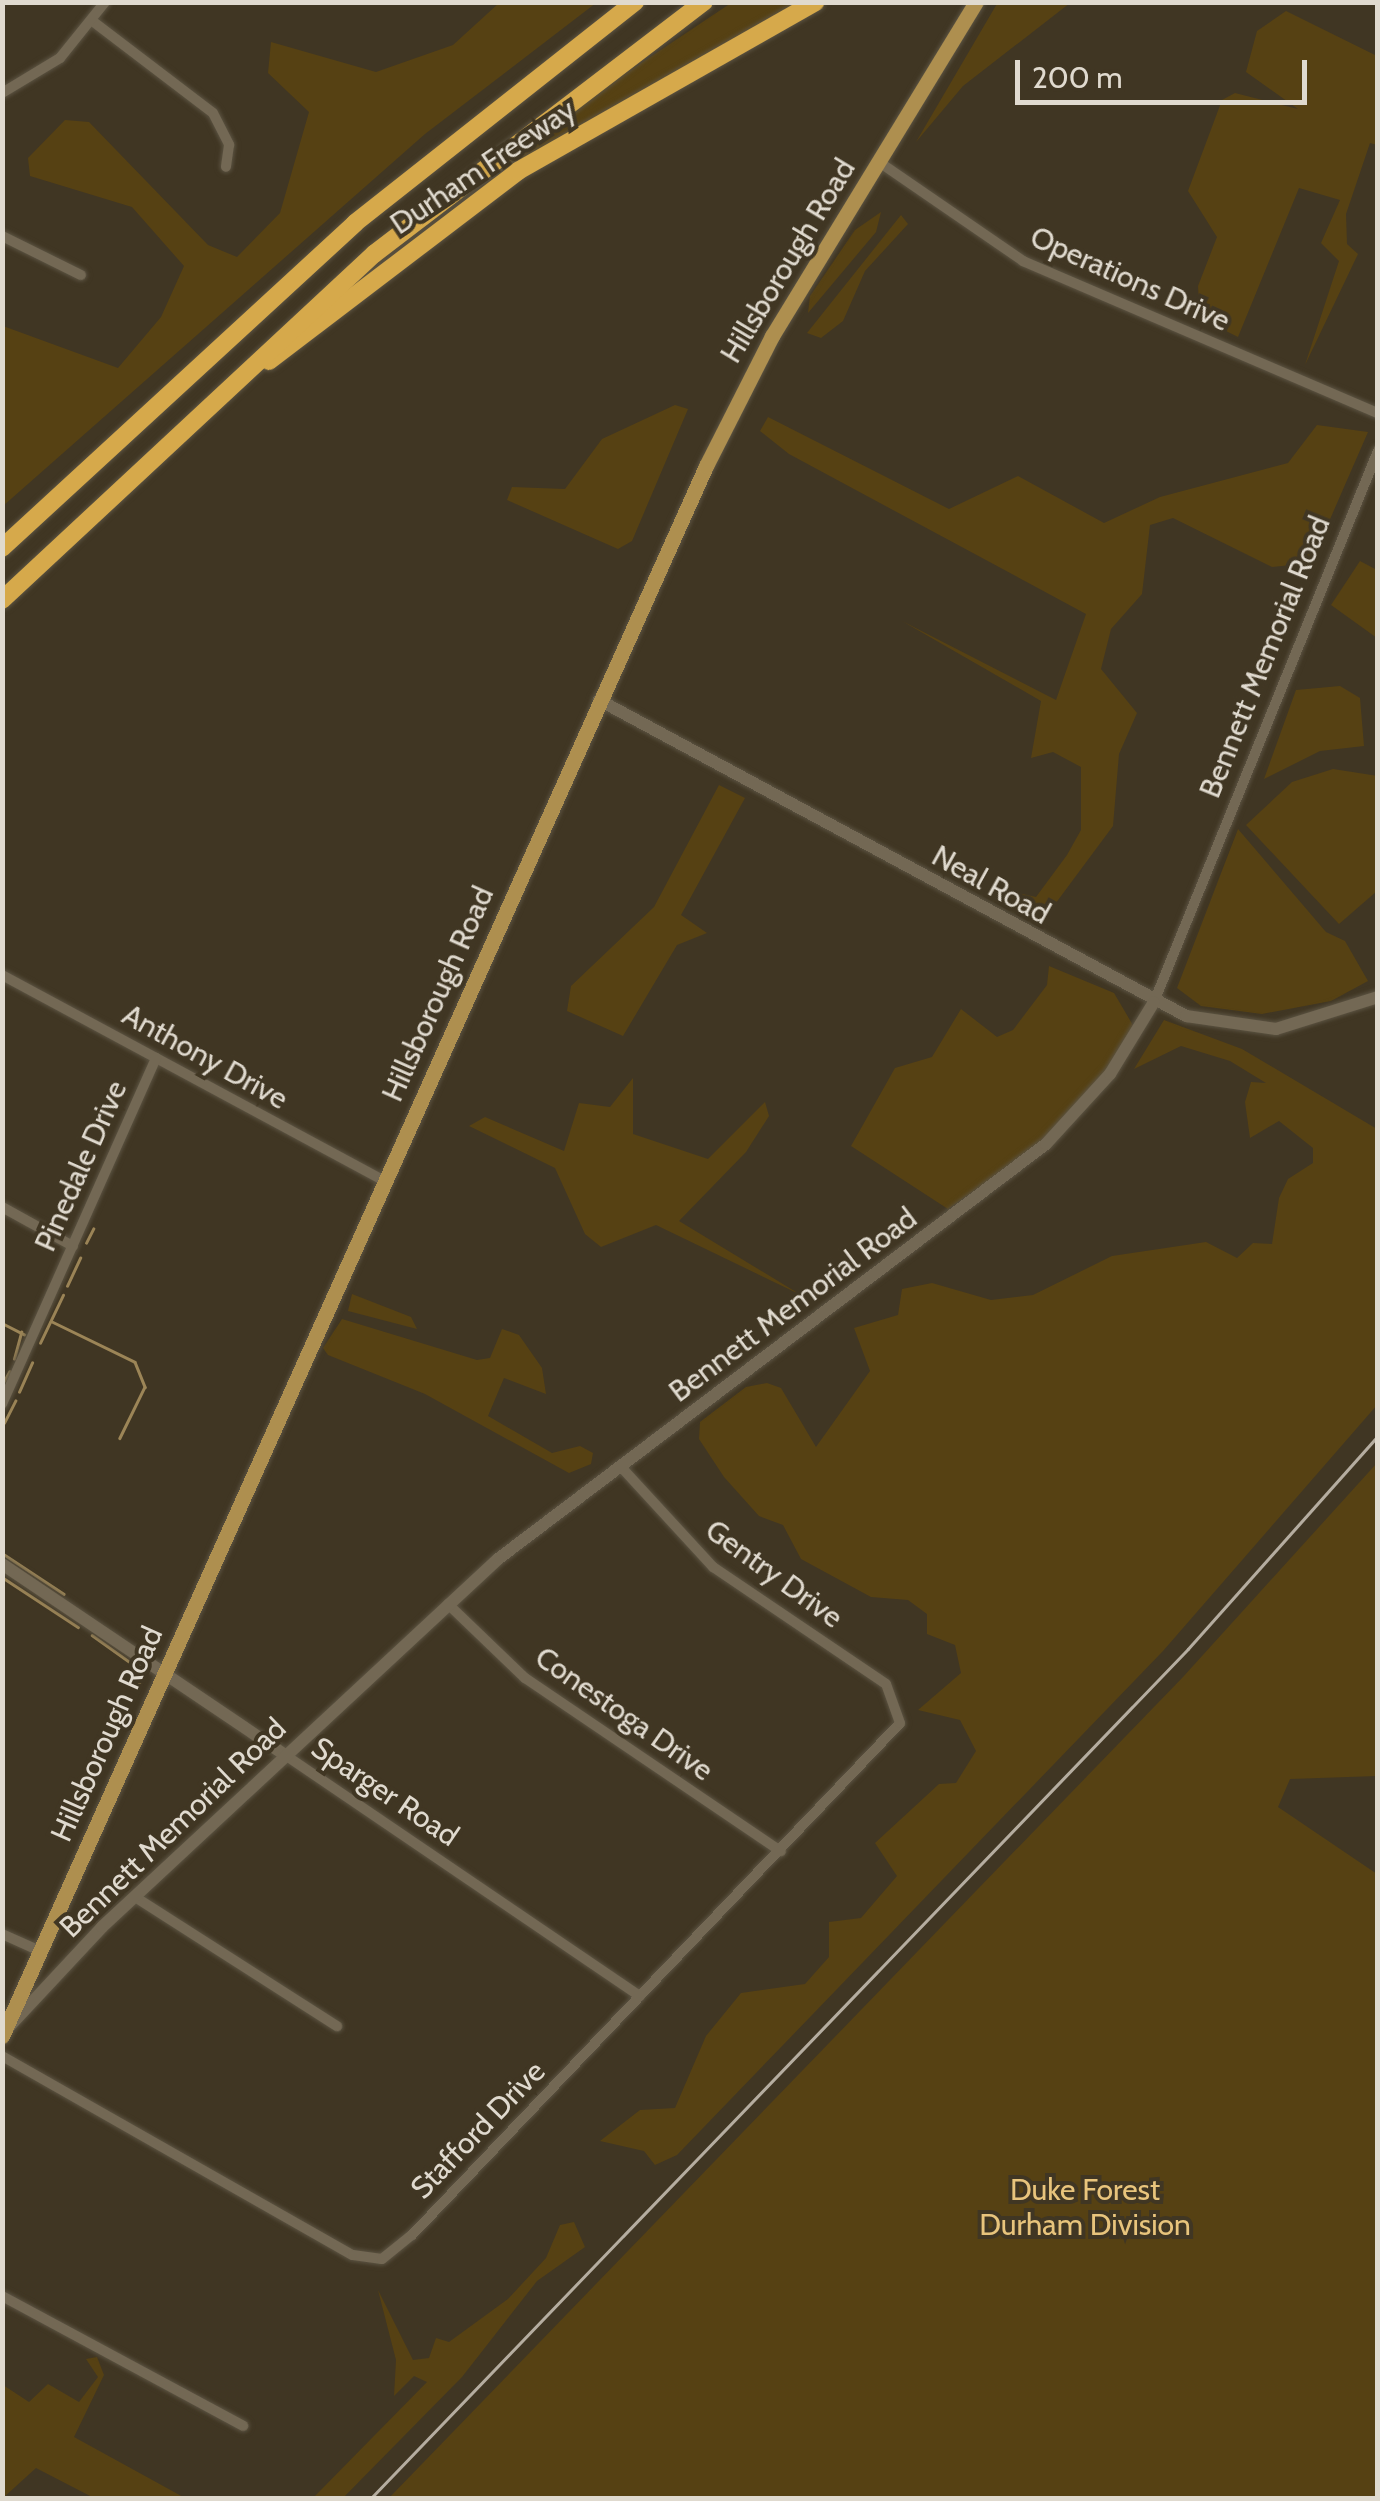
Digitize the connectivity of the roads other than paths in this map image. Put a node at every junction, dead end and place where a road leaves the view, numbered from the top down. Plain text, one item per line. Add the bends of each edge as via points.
1 (105, 2) edge
2 (635, 2) edge
3 (704, 2) edge
4 (815, 2) edge
5 (976, 2) edge
6 (95, 23) junction
7 (2, 93) edge
8 (879, 162) junction
9 (226, 167) dead end
10 (2, 236) edge
11 (82, 275) dead end
12 (203, 408) junction
13 (1378, 413) edge
14 (1378, 452) edge
15 (2, 548) edge
16 (2, 600) edge
17 (599, 700) junction
18 (2, 975) edge
19 (1378, 997) edge
20 (1154, 1002) junction
21 (156, 1058) junction
22 (384, 1181) junction
23 (2, 1207) edge
24 (72, 1246) junction
25 (2, 1404) edge
26 (620, 1466) junction
27 (2, 1564) edge
28 (448, 1604) junction
29 (164, 1674) junction
30 (901, 1715) joint
31 (286, 1755) junction
32 (782, 1851) junction
33 (134, 1896) junction
34 (2, 1934) edge
35 (40, 1951) junction
36 (640, 1996) junction
37 (337, 2026) dead end
38 (3, 2034) edge
39 (2, 2056) edge
40 (2, 2296) edge
41 (243, 2426) dead end

1 - 6 street
2 - 15 highway via 355,223
3 - 12 highway via 468,176
4 - 12 highway, Durham Freeway via 518,172
5 - 8 main road, Hillsborough Road
6 - 7 street
6 - 9 street via 213,113 227,138
8 - 13 street, Operations Drive via 1023,261
8 - 17 main road, Hillsborough Road via 748,380
10 - 11 street
12 - 16 highway
14 - 20 street, Bennett Memorial Road
17 - 20 street, Neal Road
17 - 22 main road, Hillsborough Road
18 - 21 street, Anthony Drive
19 - 20 street, Neal Road via 1276,1029 1218,1025
20 - 26 street, Bennett Memorial Road via 1110,1074 1034,1154
21 - 22 street, Anthony Drive
21 - 24 street, Pinedale Drive
22 - 29 main road, Hillsborough Road
23 - 24 street
24 - 25 street, Pinedale Drive
26 - 28 street, Bennett Memorial Road
26 - 30 street, Gentry Drive via 690,1547 875,1676
27 - 29 street, Sparger Road
28 - 31 street, Bennett Memorial Road
28 - 32 street, Conestoga Drive via 525,1678
29 - 31 street, Sparger Road
29 - 35 main road, Hillsborough Road
30 - 32 street, Stafford Drive
31 - 33 street, Bennett Memorial Road
31 - 36 street, Sparger Road
32 - 36 street, Stafford Drive
33 - 37 street
33 - 38 street, Bennett Memorial Road
34 - 35 street
35 - 38 main road, Hillsborough Road
36 - 39 street, Stafford Drive via 412,2235 374,2260
40 - 41 street

